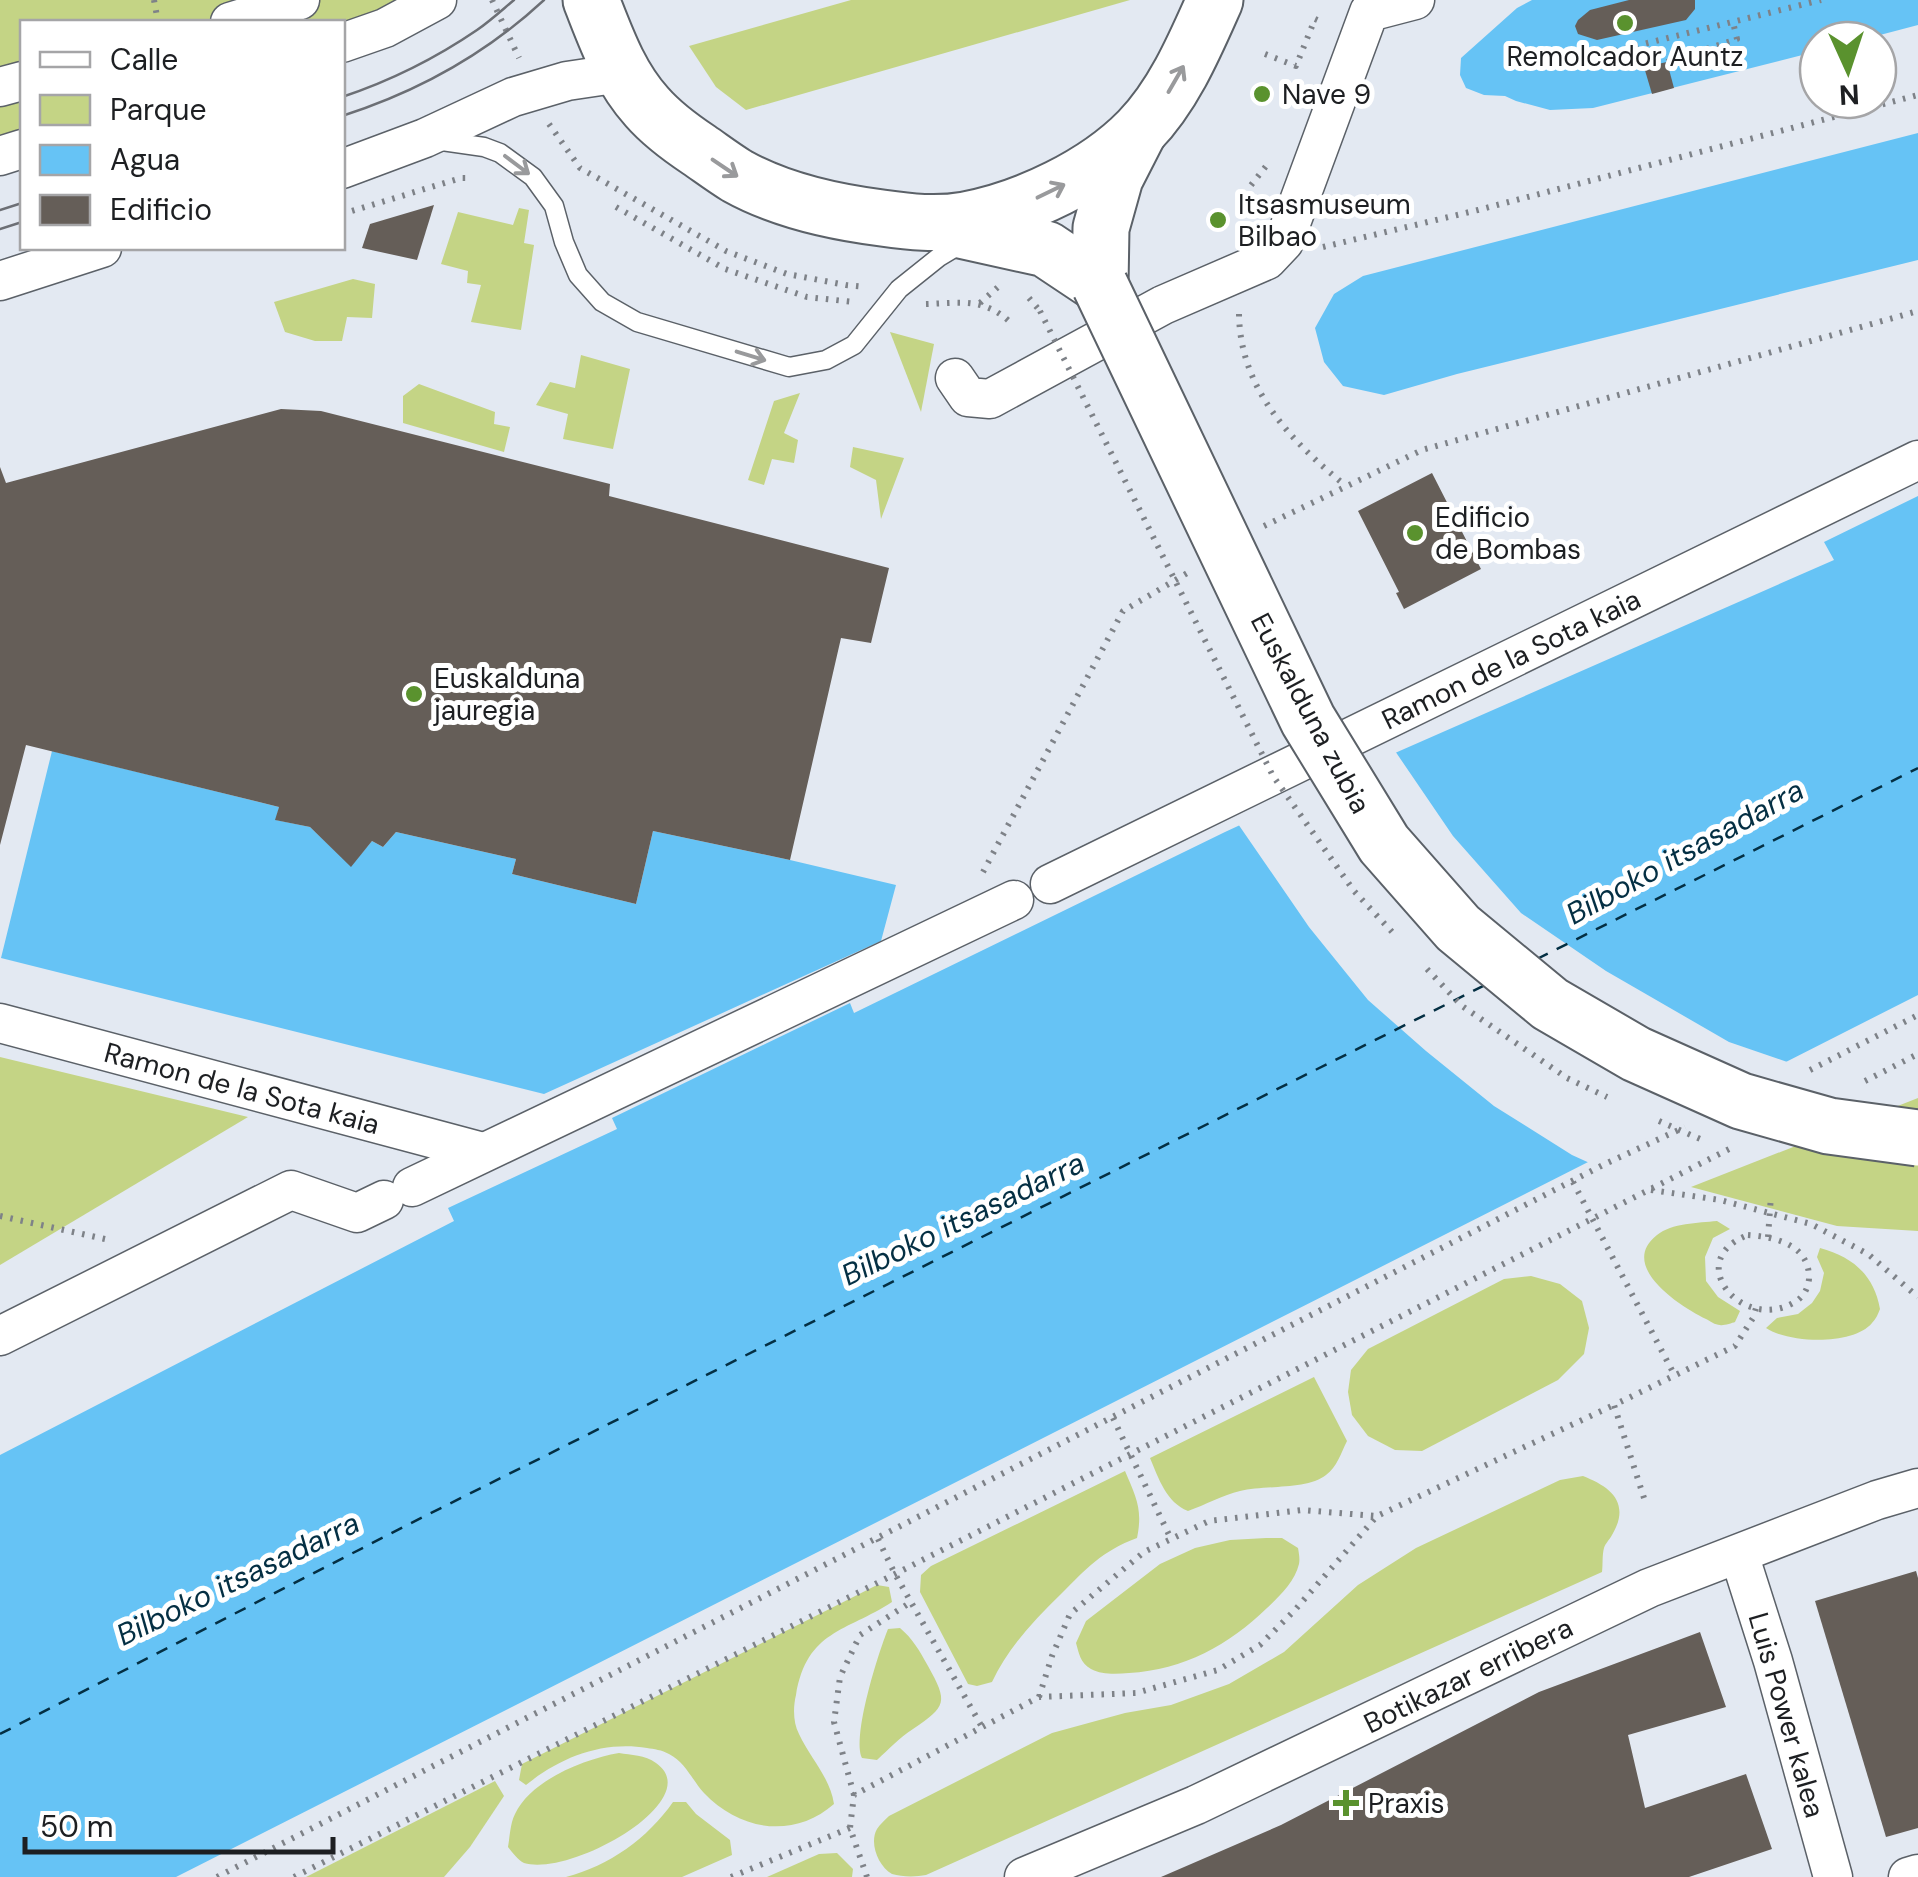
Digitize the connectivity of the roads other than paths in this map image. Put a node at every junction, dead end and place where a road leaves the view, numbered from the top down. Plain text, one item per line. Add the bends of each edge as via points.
1 (300, 0) edge
2 (437, 0) edge
3 (590, 0) edge
4 (1415, 0) edge
5 (1222, 7) edge
6 (236, 20) edge
7 (345, 42) edge
8 (621, 73) junction
9 (1139, 131) junction
10 (424, 138) junction
11 (345, 168) edge
12 (923, 223) junction
13 (96, 250) edge
14 (997, 258) junction
15 (0, 280) edge
16 (1100, 285) junction
17 (956, 378) dead end
18 (1918, 460) edge
19 (1050, 884) dead end
20 (1014, 900) dead end
21 (0, 1023) edge
22 (1918, 1138) edge
23 (483, 1152) junction
24 (0, 1336) edge
25 (1918, 1488) edge
26 (1740, 1554) junction
27 (1918, 1874) edge
28 (1024, 1877) edge
29 (1834, 1877) edge
30 (1908, 1877) edge

1 - 6 street
2 - 7 street
3 - 8 main road
4 - 17 street via 1368,12 1284,242 1267,260 1163,305 990,399 968,396
9 -> 5 main road
8 - 10 street via 513,96
8 -> 12 main road via 685,141 739,177 847,214
12 -> 9 main road via 966,220 1029,202 1102,161
9 - 16 main road, Euskalduna zubia via 1115,178 1101,228
10 - 11 street
10 -> 14 lane via 500,152 534,178 554,206 578,275 602,302 637,322 789,367 826,360 854,345 899,289 965,242
12 - 14 main road
13 - 15 street
14 - 16 main road via 1046,249
16 - 22 main road, Euskalduna zubia, bridge via 1308,720 1384,844 1458,928 1550,1004 1636,1054 1741,1101 1830,1126
18 - 19 street, Ramon de la Sota kaia
20 - 23 street
21 - 23 street, Ramon de la Sota kaia
23 - 24 street via 357,1213 292,1190
25 - 26 street, Botikazar erribera
26 - 28 street, Botikazar erribera via 1650,1588 1196,1805
26 - 29 street, Luis Power kalea
27 - 30 street

